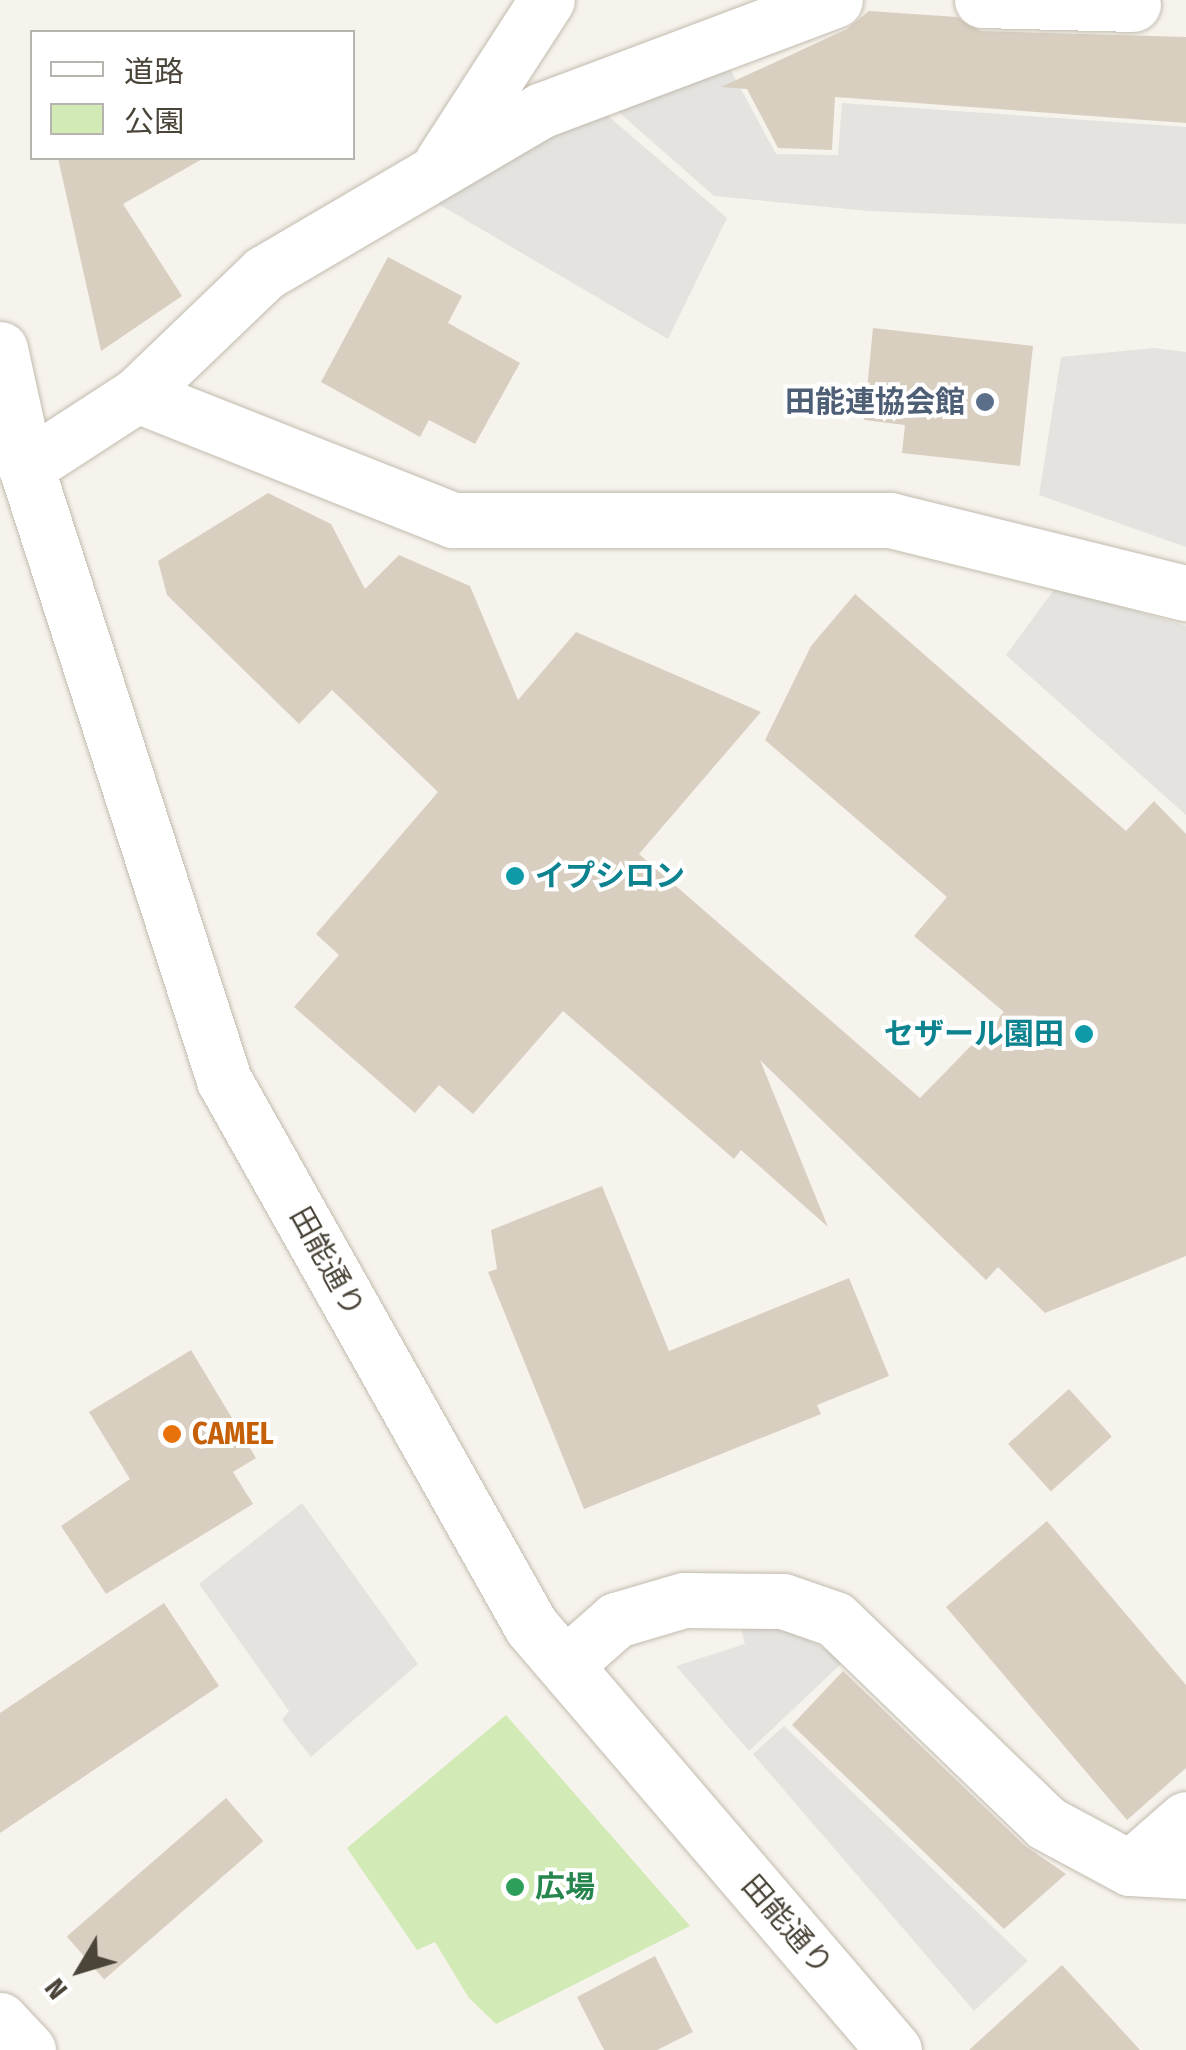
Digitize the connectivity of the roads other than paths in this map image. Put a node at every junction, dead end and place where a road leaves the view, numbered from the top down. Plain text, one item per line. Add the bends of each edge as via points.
1 (547, 0) edge
2 (836, 0) edge
3 (982, 0) edge
4 (1132, 4) dead end
5 (434, 173) junction
6 (0, 348) edge
7 (137, 395) junction
8 (16, 449) edge
9 (1186, 593) edge
10 (565, 1665) junction
11 (1186, 1819) edge
12 (1130, 1868) junction
13 (1186, 1872) edge
14 (0, 2020) edge
15 (28, 2050) edge
16 (894, 2050) edge

1 - 5 street
2 - 5 street via 542,110
3 - 4 street
5 - 7 street via 264,273
6 - 8 street, 田能通り
7 - 8 street
7 - 9 street via 454,520 890,520
8 - 10 street, 田能通り via 224,1080 531,1626
10 - 12 street via 616,1620 684,1600 782,1601 835,1620 1046,1823
10 - 16 street, 田能通り
11 - 12 street
12 - 13 street
14 - 15 street

